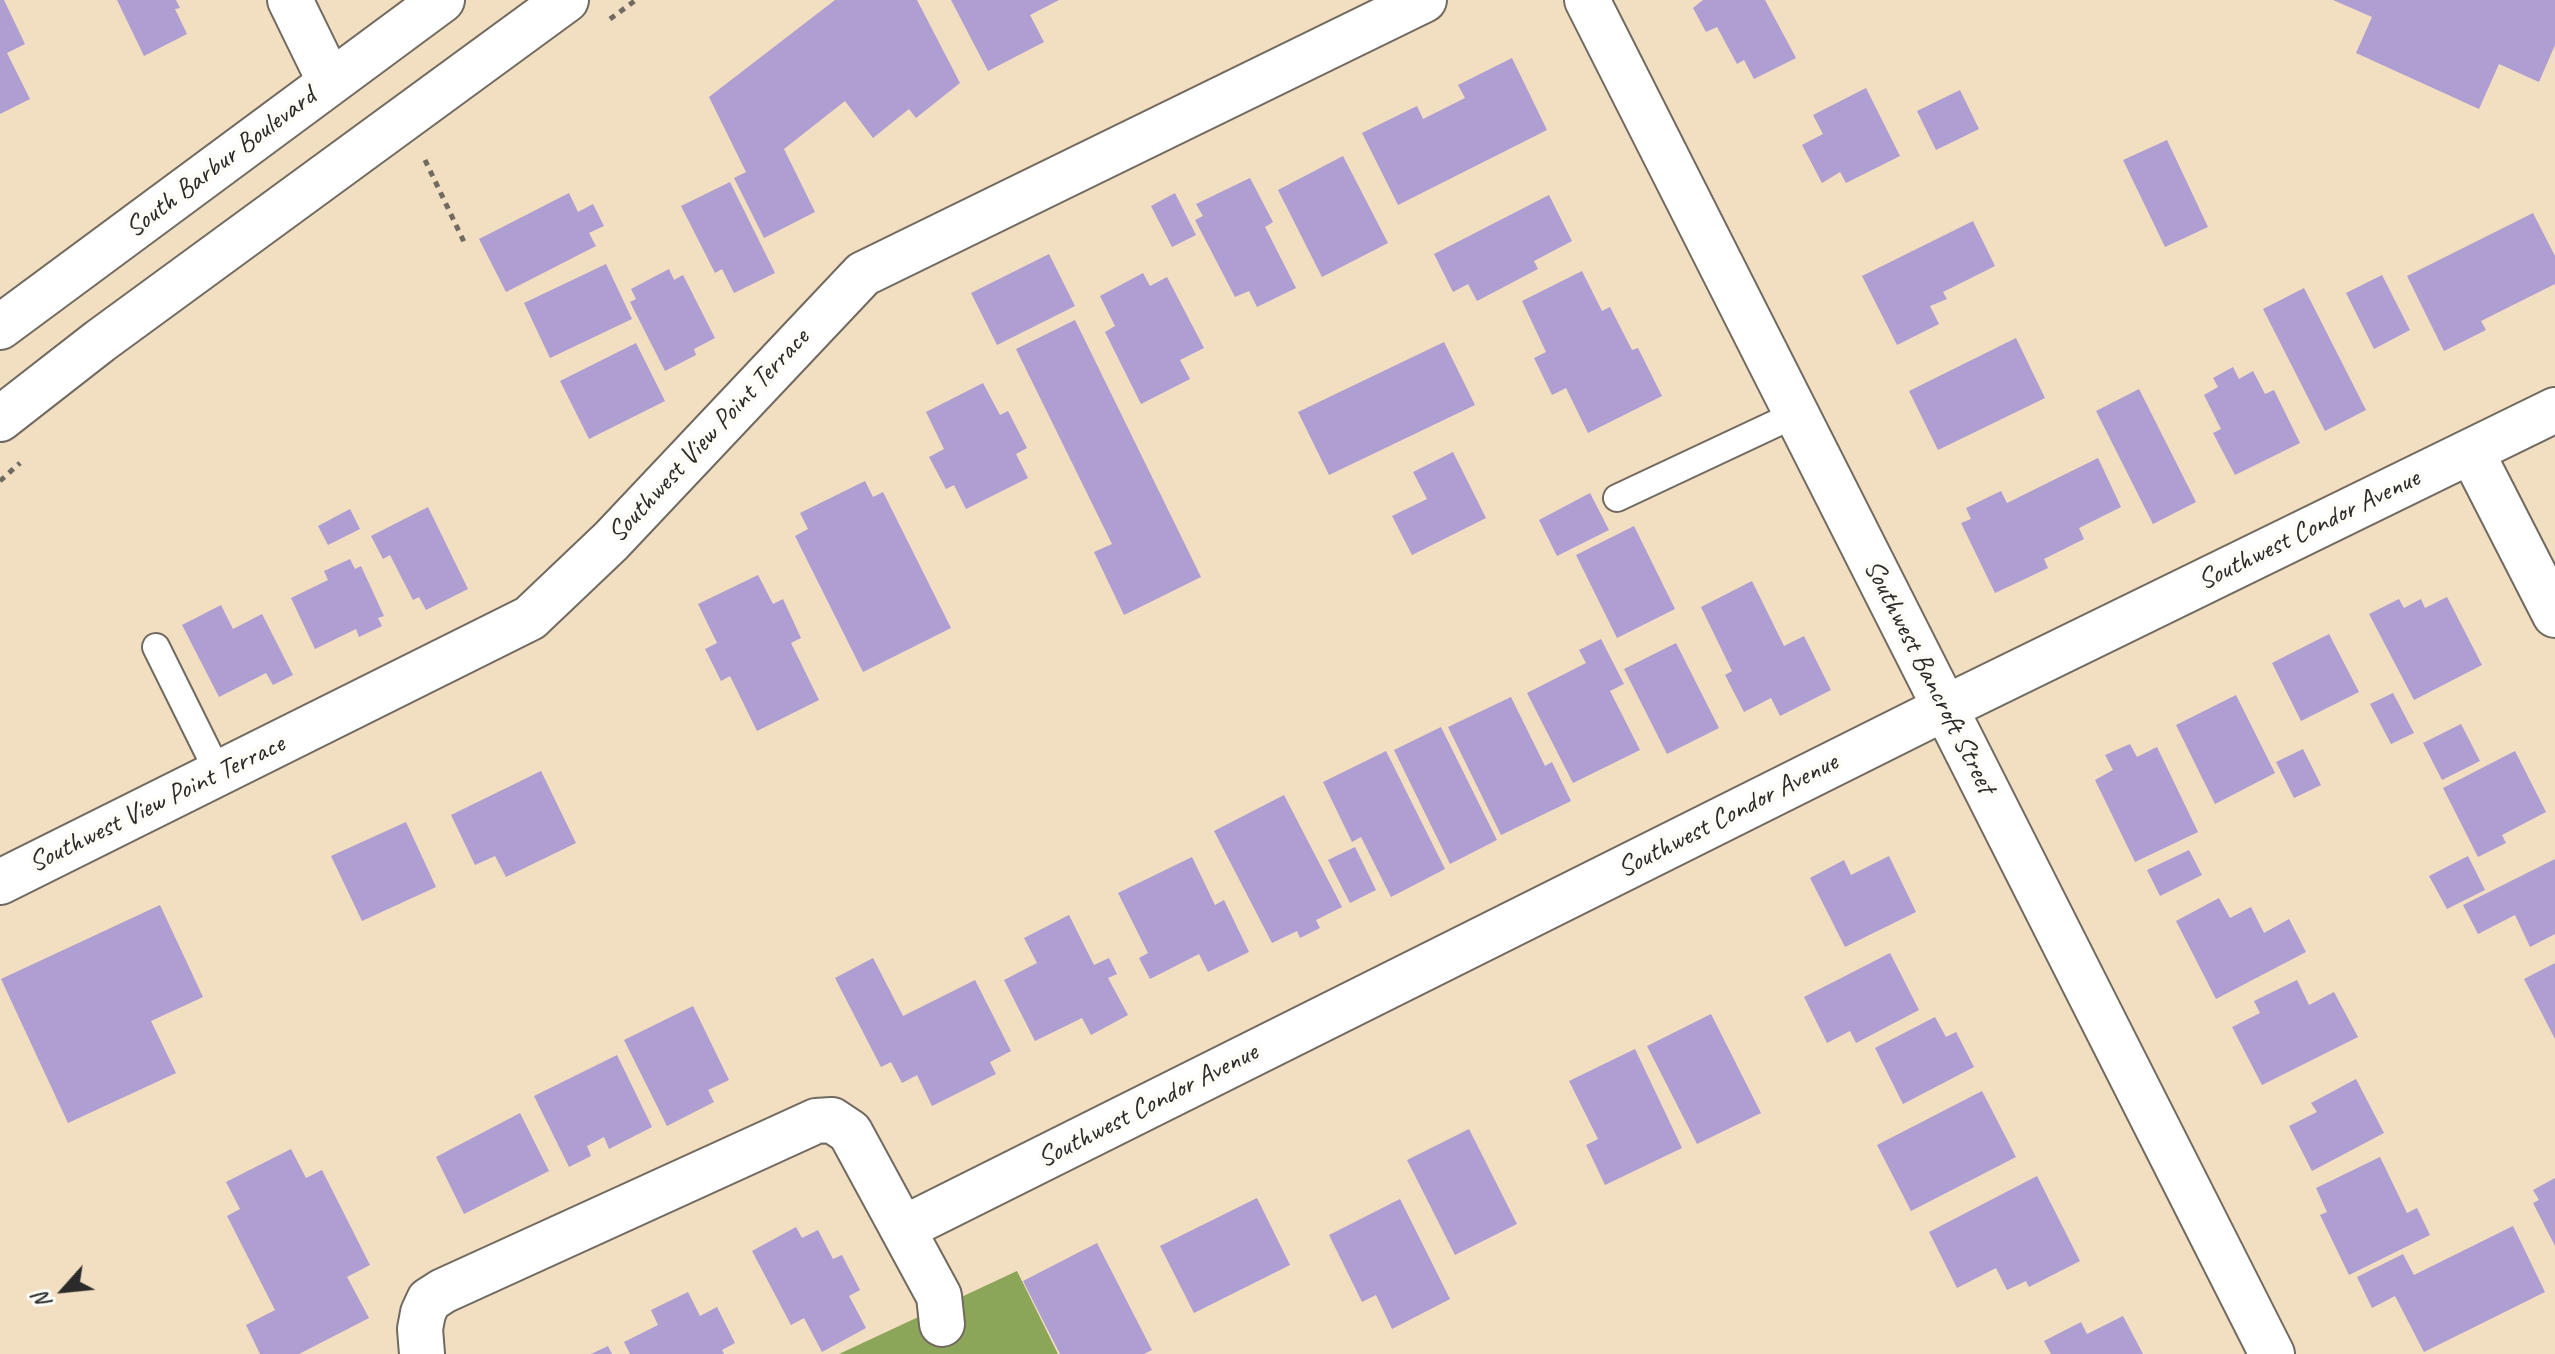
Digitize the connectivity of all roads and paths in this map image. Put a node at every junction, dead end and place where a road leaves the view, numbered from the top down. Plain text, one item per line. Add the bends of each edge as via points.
1 (290, 0) edge
2 (442, 0) edge
3 (566, 0) edge
4 (1424, 0) edge
5 (1587, 0) edge
6 (330, 82) junction
7 (423, 155) dead end
8 (466, 246) dead end
9 (0, 327) edge
10 (2555, 410) edge
11 (1796, 414) junction
12 (0, 419) edge
13 (2471, 451) junction
14 (1617, 498) dead end
15 (2555, 615) edge
16 (156, 647) dead end
17 (1945, 708) junction
18 (219, 774) junction
19 (0, 882) edge
20 (904, 1228) junction
21 (942, 1324) dead end
22 (422, 1354) edge
23 (2272, 1354) edge

1 - 6 street
2 - 6 street, South Barbur Boulevard
3 - 12 street
4 - 18 street, Southwest View Point Terrace via 863,274 611,541 530,618
5 - 11 street, Southwest Bancroft Street
6 - 9 street, South Barbur Boulevard
7 - 8 path
10 - 13 street, Southwest Condor Avenue
11 - 14 lane
11 - 17 street, Southwest Bancroft Street
13 - 15 street
13 - 17 street, Southwest Condor Avenue
16 - 18 lane
17 - 20 street, Southwest Condor Avenue
17 - 23 street, Southwest Bancroft Street
18 - 19 street, Southwest View Point Terrace
20 - 21 street via 939,1296
20 - 22 street via 850,1132 832,1120 795,1127 443,1291 429,1300 423,1313

